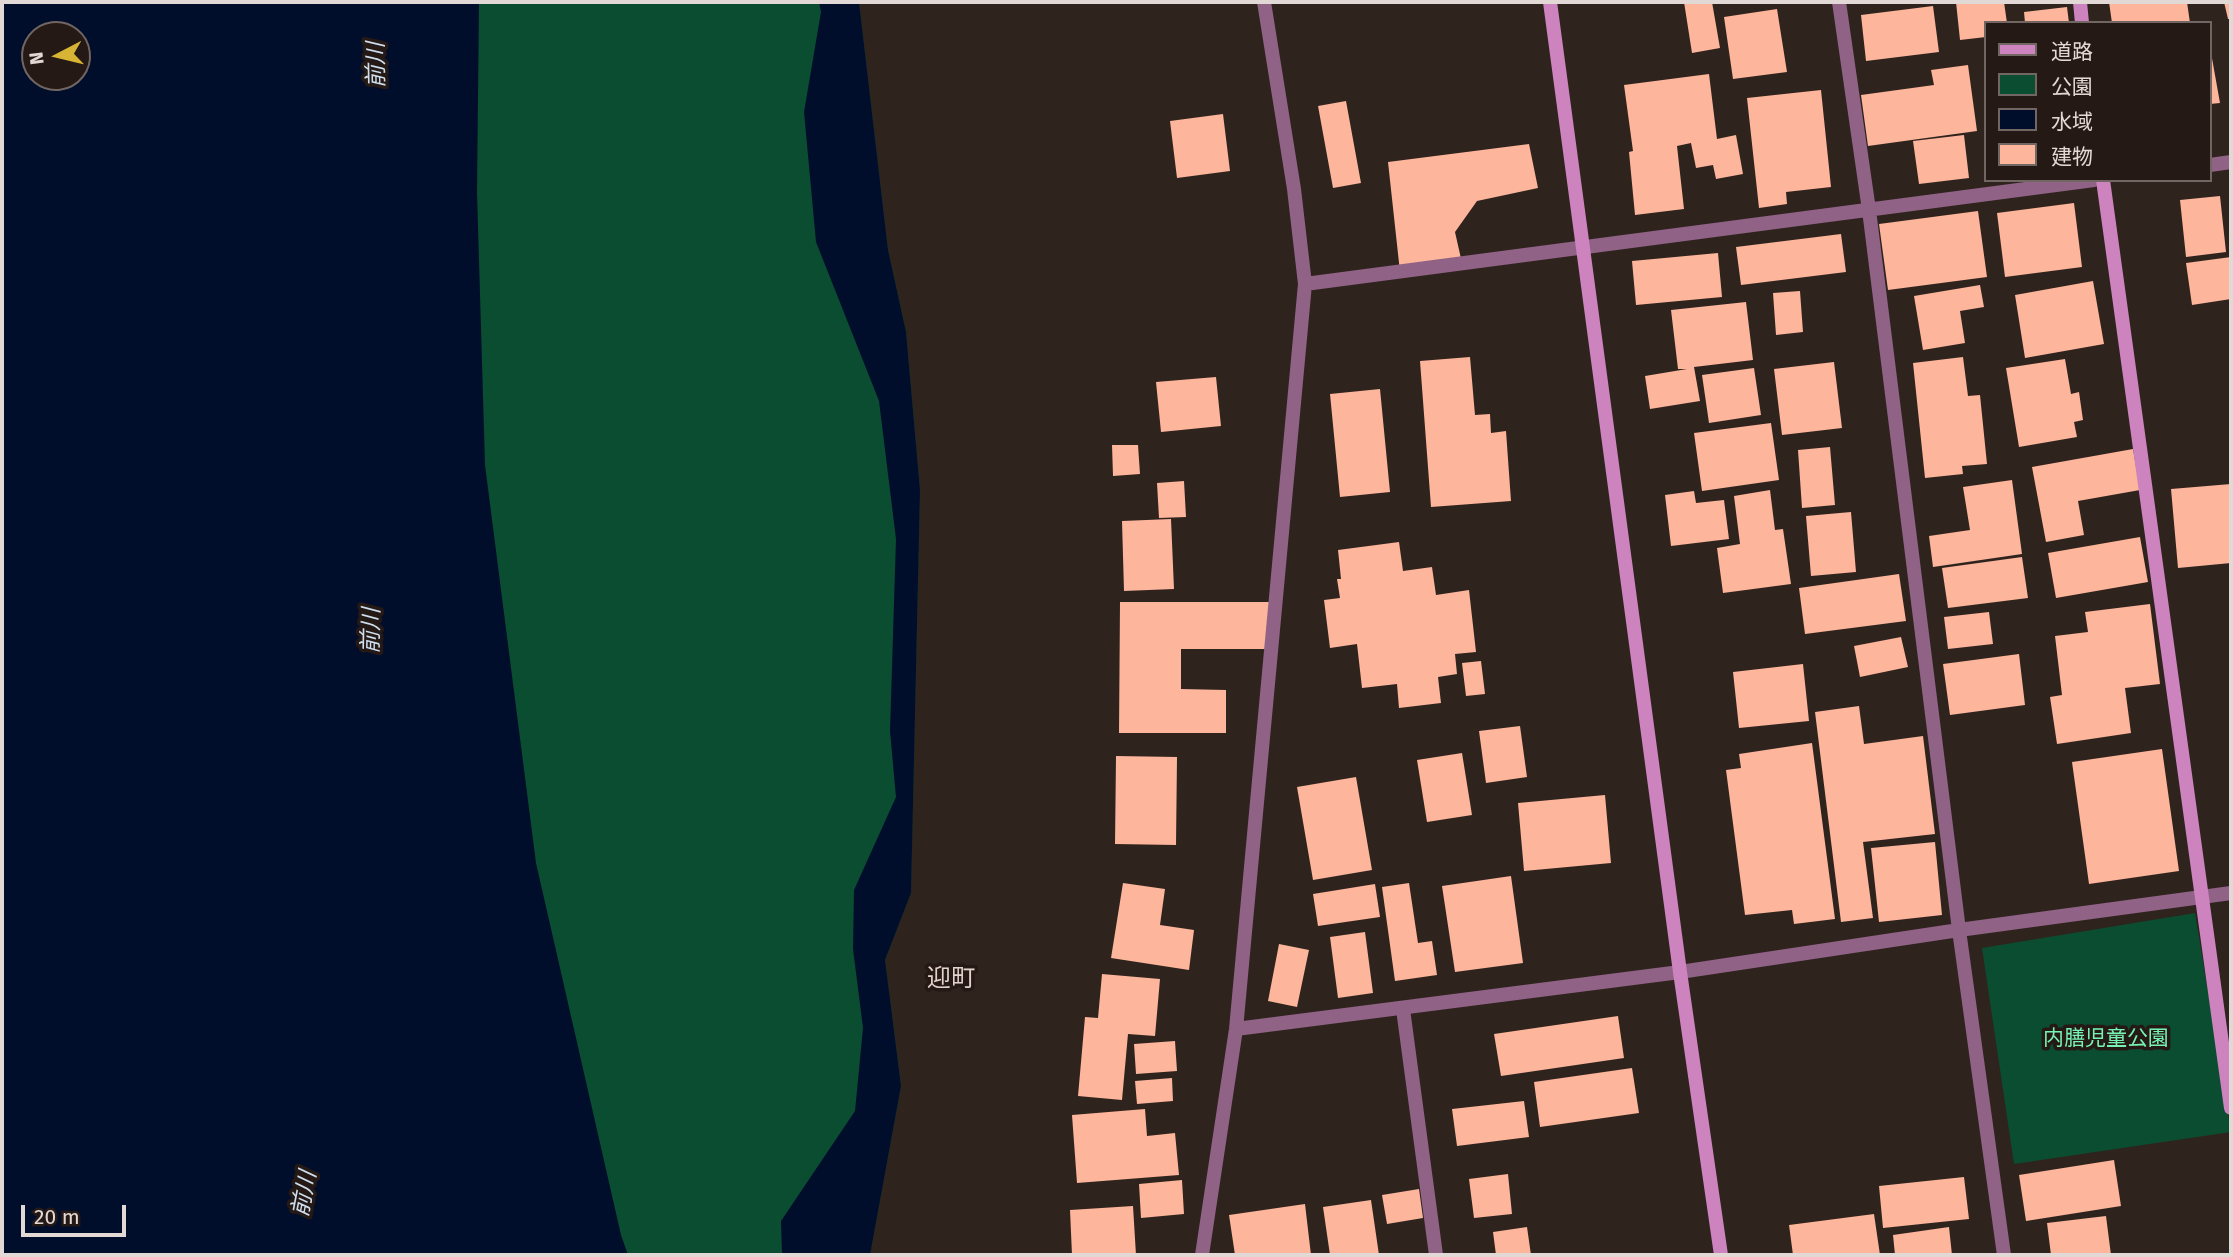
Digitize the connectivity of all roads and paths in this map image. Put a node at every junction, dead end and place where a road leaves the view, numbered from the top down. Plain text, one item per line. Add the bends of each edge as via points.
1 (1264, 2) edge
2 (1550, 2) edge
3 (1839, 2) edge
4 (2080, 2) edge
5 (2082, 21) edge
6 (2231, 162) edge
7 (2212, 165) edge
8 (2079, 182) edge
9 (2103, 182) edge
10 (1869, 210) junction
11 (1584, 248) junction
12 (1305, 285) junction
13 (2231, 893) edge
14 (2202, 897) junction
15 (1959, 930) junction
16 (1680, 972) junction
17 (1403, 1009) junction
18 (1236, 1029) junction
19 (2231, 1108) edge
20 (1202, 1255) edge
21 (1436, 1255) edge
22 (1721, 1255) edge
23 (2004, 1255) edge

1 - 12 street
2 - 11 street
3 - 10 street
4 - 5 street
6 - 7 street
8 - 10 street
9 - 14 street
10 - 11 street
10 - 15 street
11 - 12 street
11 - 16 street
12 - 18 street
13 - 14 street
14 - 15 street
14 - 19 street
15 - 16 street
15 - 23 street
16 - 17 street
16 - 22 street
17 - 18 street
17 - 21 street
18 - 20 street

